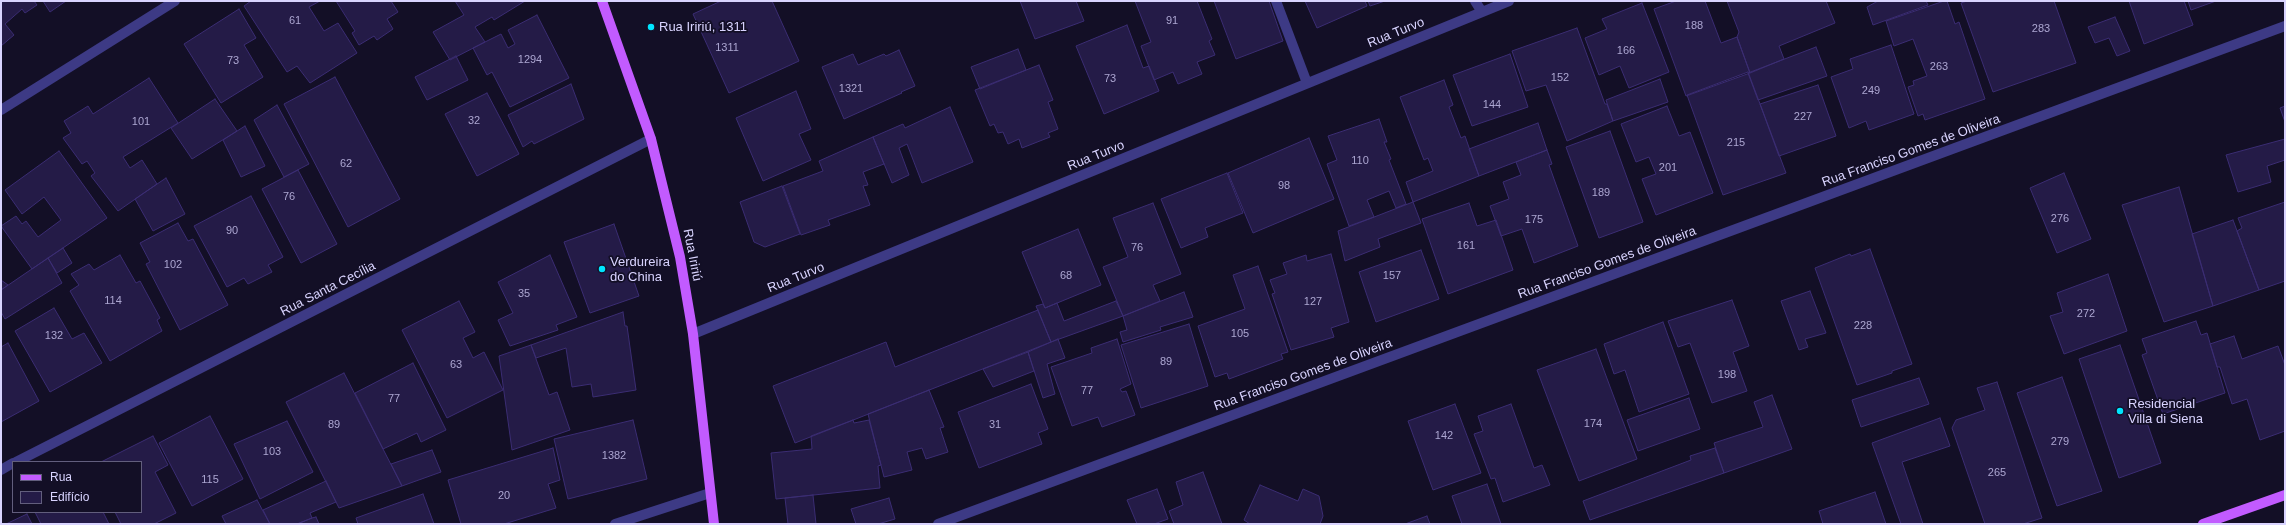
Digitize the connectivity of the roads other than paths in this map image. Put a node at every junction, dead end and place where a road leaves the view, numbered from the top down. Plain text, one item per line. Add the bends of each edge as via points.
1 (175, 1) edge
2 (602, 1) edge
3 (1276, 1) edge
4 (1475, 1) edge
5 (1509, 1) edge
6 (1482, 12) junction
7 (2285, 26) edge
8 (1307, 83) junction
9 (1, 110) edge
10 (651, 139) junction
11 (693, 334) junction
12 (18, 461) edge
13 (12, 464) edge
14 (1, 470) edge
15 (710, 493) junction
16 (2285, 495) edge
17 (615, 524) edge
18 (714, 524) edge
19 (938, 524) edge
20 (2202, 524) edge

1 - 9 street
2 - 10 main road, Rua Iririú
3 - 8 street
4 - 6 street
5 - 6 street, Rua Turvo
6 - 8 street, Rua Turvo
7 - 19 street, Rua Franciso Gomes de Oliveira
8 - 11 street, Rua Turvo
10 - 11 main road, Rua Iririú via 680,258
10 - 12 street, Rua Santa Cecília
11 - 15 main road, Rua Iririú
13 - 14 street
15 - 17 street
15 - 18 main road, Rua Iririú
16 - 20 main road

